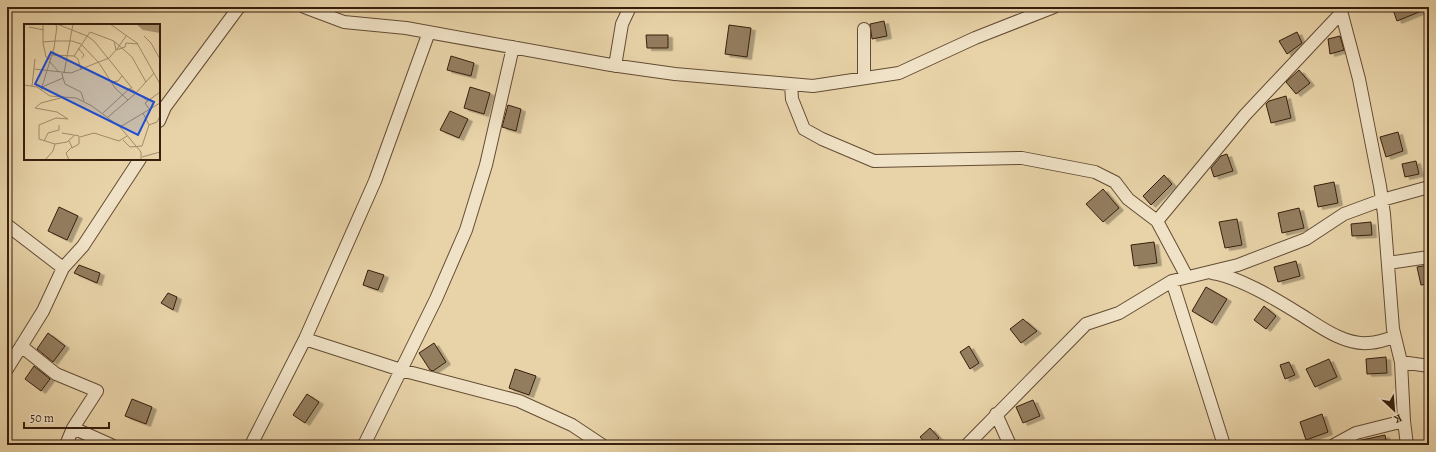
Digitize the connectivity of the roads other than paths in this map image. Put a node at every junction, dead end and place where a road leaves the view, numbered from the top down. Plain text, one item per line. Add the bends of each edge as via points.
1 (239, 7) edge
2 (304, 7) edge
3 (630, 7) edge
4 (1042, 7) edge
5 (1054, 7) edge
6 (1341, 10) edge
7 (1032, 17) junction
8 (864, 29) dead end
9 (429, 32) junction
10 (512, 47) junction
11 (616, 66) junction
12 (864, 78) junction
13 (790, 84) junction
14 (160, 119) edge
15 (139, 160) edge
16 (1429, 186) edge
17 (1382, 200) junction
18 (1157, 221) junction
19 (7, 225) edge
20 (1429, 257) edge
21 (1388, 263) junction
22 (63, 268) junction
23 (1206, 273) junction
24 (1187, 277) junction
25 (1172, 281) junction
26 (1395, 338) junction
27 (305, 339) junction
28 (21, 346) junction
29 (1401, 362) junction
30 (1429, 366) edge
31 (7, 369) edge
32 (401, 370) junction
33 (996, 414) junction
34 (1404, 421) junction
35 (73, 428) junction
36 (594, 443) edge
37 (66, 445) edge
38 (111, 445) edge
39 (253, 445) edge
40 (364, 445) edge
41 (967, 445) edge
42 (1010, 445) edge
43 (1224, 445) edge
44 (1334, 445) edge
45 (1407, 445) edge

1 - 14 street via 164,107
2 - 9 street via 344,22
3 - 11 street via 622,24
4 - 7 street
5 - 7 street
6 - 17 street via 1359,80
6 - 18 street via 1245,115
7 - 12 street via 975,38 899,73
8 - 12 street
9 - 10 street
9 - 27 street via 375,181
10 - 11 street
10 - 32 street via 486,165 466,230
11 - 13 street
12 - 13 street via 813,86
13 - 18 street via 792,99 804,129 874,161 1022,158 1095,172 1115,182 1128,200
15 - 22 street via 83,246
16 - 17 street
17 - 21 street
17 - 23 street via 1344,214 1306,239 1238,265
18 - 24 street
19 - 22 street
20 - 21 street
21 - 26 street
22 - 28 street via 43,311
23 - 24 street
23 - 26 street via 1226,275 1296,311 1338,337 1367,344
24 - 25 street
25 - 33 street via 1119,313 1086,324
25 - 43 street
26 - 29 street
27 - 32 street
27 - 39 street
28 - 31 street
28 - 35 street via 56,374 97,391
29 - 30 street
29 - 34 street
32 - 36 street via 518,401 572,425
32 - 40 street
33 - 41 street
33 - 42 street
34 - 44 street via 1356,433
34 - 45 street
35 - 37 street
35 - 38 street

